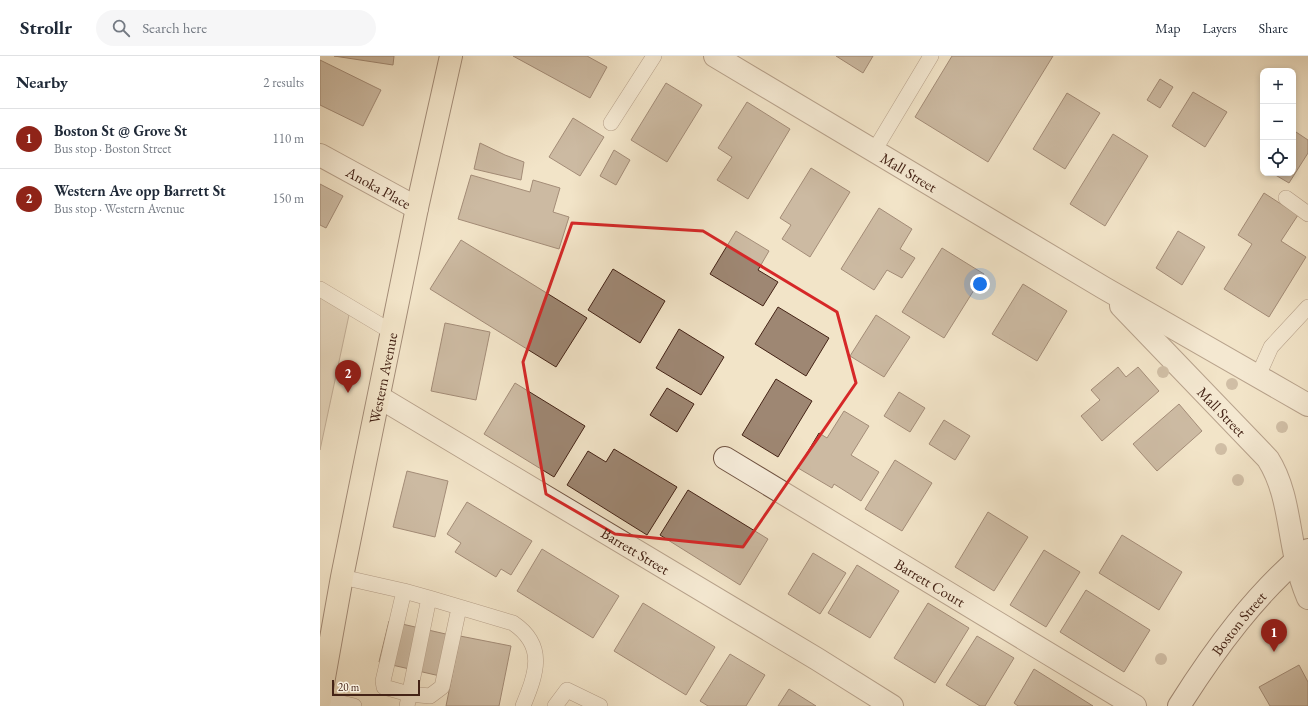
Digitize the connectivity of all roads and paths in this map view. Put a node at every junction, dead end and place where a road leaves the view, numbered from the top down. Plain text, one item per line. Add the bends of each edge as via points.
1 (451, 56) edge
2 (654, 56) edge
3 (715, 56) edge
4 (931, 56) edge
5 (611, 123) dead end
6 (874, 151) junction
7 (320, 155) edge
8 (1286, 198) dead end
9 (417, 208) junction
10 (1308, 214) edge
11 (1104, 288) junction
12 (320, 289) edge
13 (1308, 307) edge
14 (392, 332) junction
15 (1258, 376) junction
16 (379, 397) junction
17 (1308, 405) edge
18 (725, 458) dead end
19 (1302, 555) edge
20 (342, 577) junction
21 (404, 591) junction
22 (429, 598) junction
23 (1308, 598) edge
24 (459, 608) junction
25 (320, 699) edge
26 (408, 700) edge
27 (354, 706) edge
28 (523, 706) edge
29 (555, 706) edge
30 (600, 706) edge
31 (892, 706) edge
32 (1135, 706) edge
33 (1179, 706) edge

1 - 9 main road, Western Avenue
2 - 5 lane
3 - 6 street, Mall Street
4 - 6 lane
6 - 11 street, Mall Street
7 - 9 street, Anoka Place
8 - 10 lane
9 - 14 main road, Western Avenue
11 - 15 street, Mall Street
11 - 19 street, Mall Street via 1268,459 1281,485
12 - 14 lane
13 - 15 lane via 1271,347
14 - 16 main road, Western Avenue
15 - 17 street, Mall Street
16 - 20 main road, Western Avenue
16 - 31 street, Barrett Street
18 - 32 street, Barrett Court
19 - 23 street, Mall Street
19 - 33 street, Boston Street via 1252,604
20 - 21 lane
20 - 25 main road, Western Avenue
21 - 22 lane
21 - 26 lane via 383,681 384,687
22 - 24 lane
22 - 26 lane
24 - 26 lane via 442,687 430,696
24 - 28 lane via 513,623 523,630 533,645 536,664 533,682
25 - 27 lane
29 - 30 lane via 567,690

